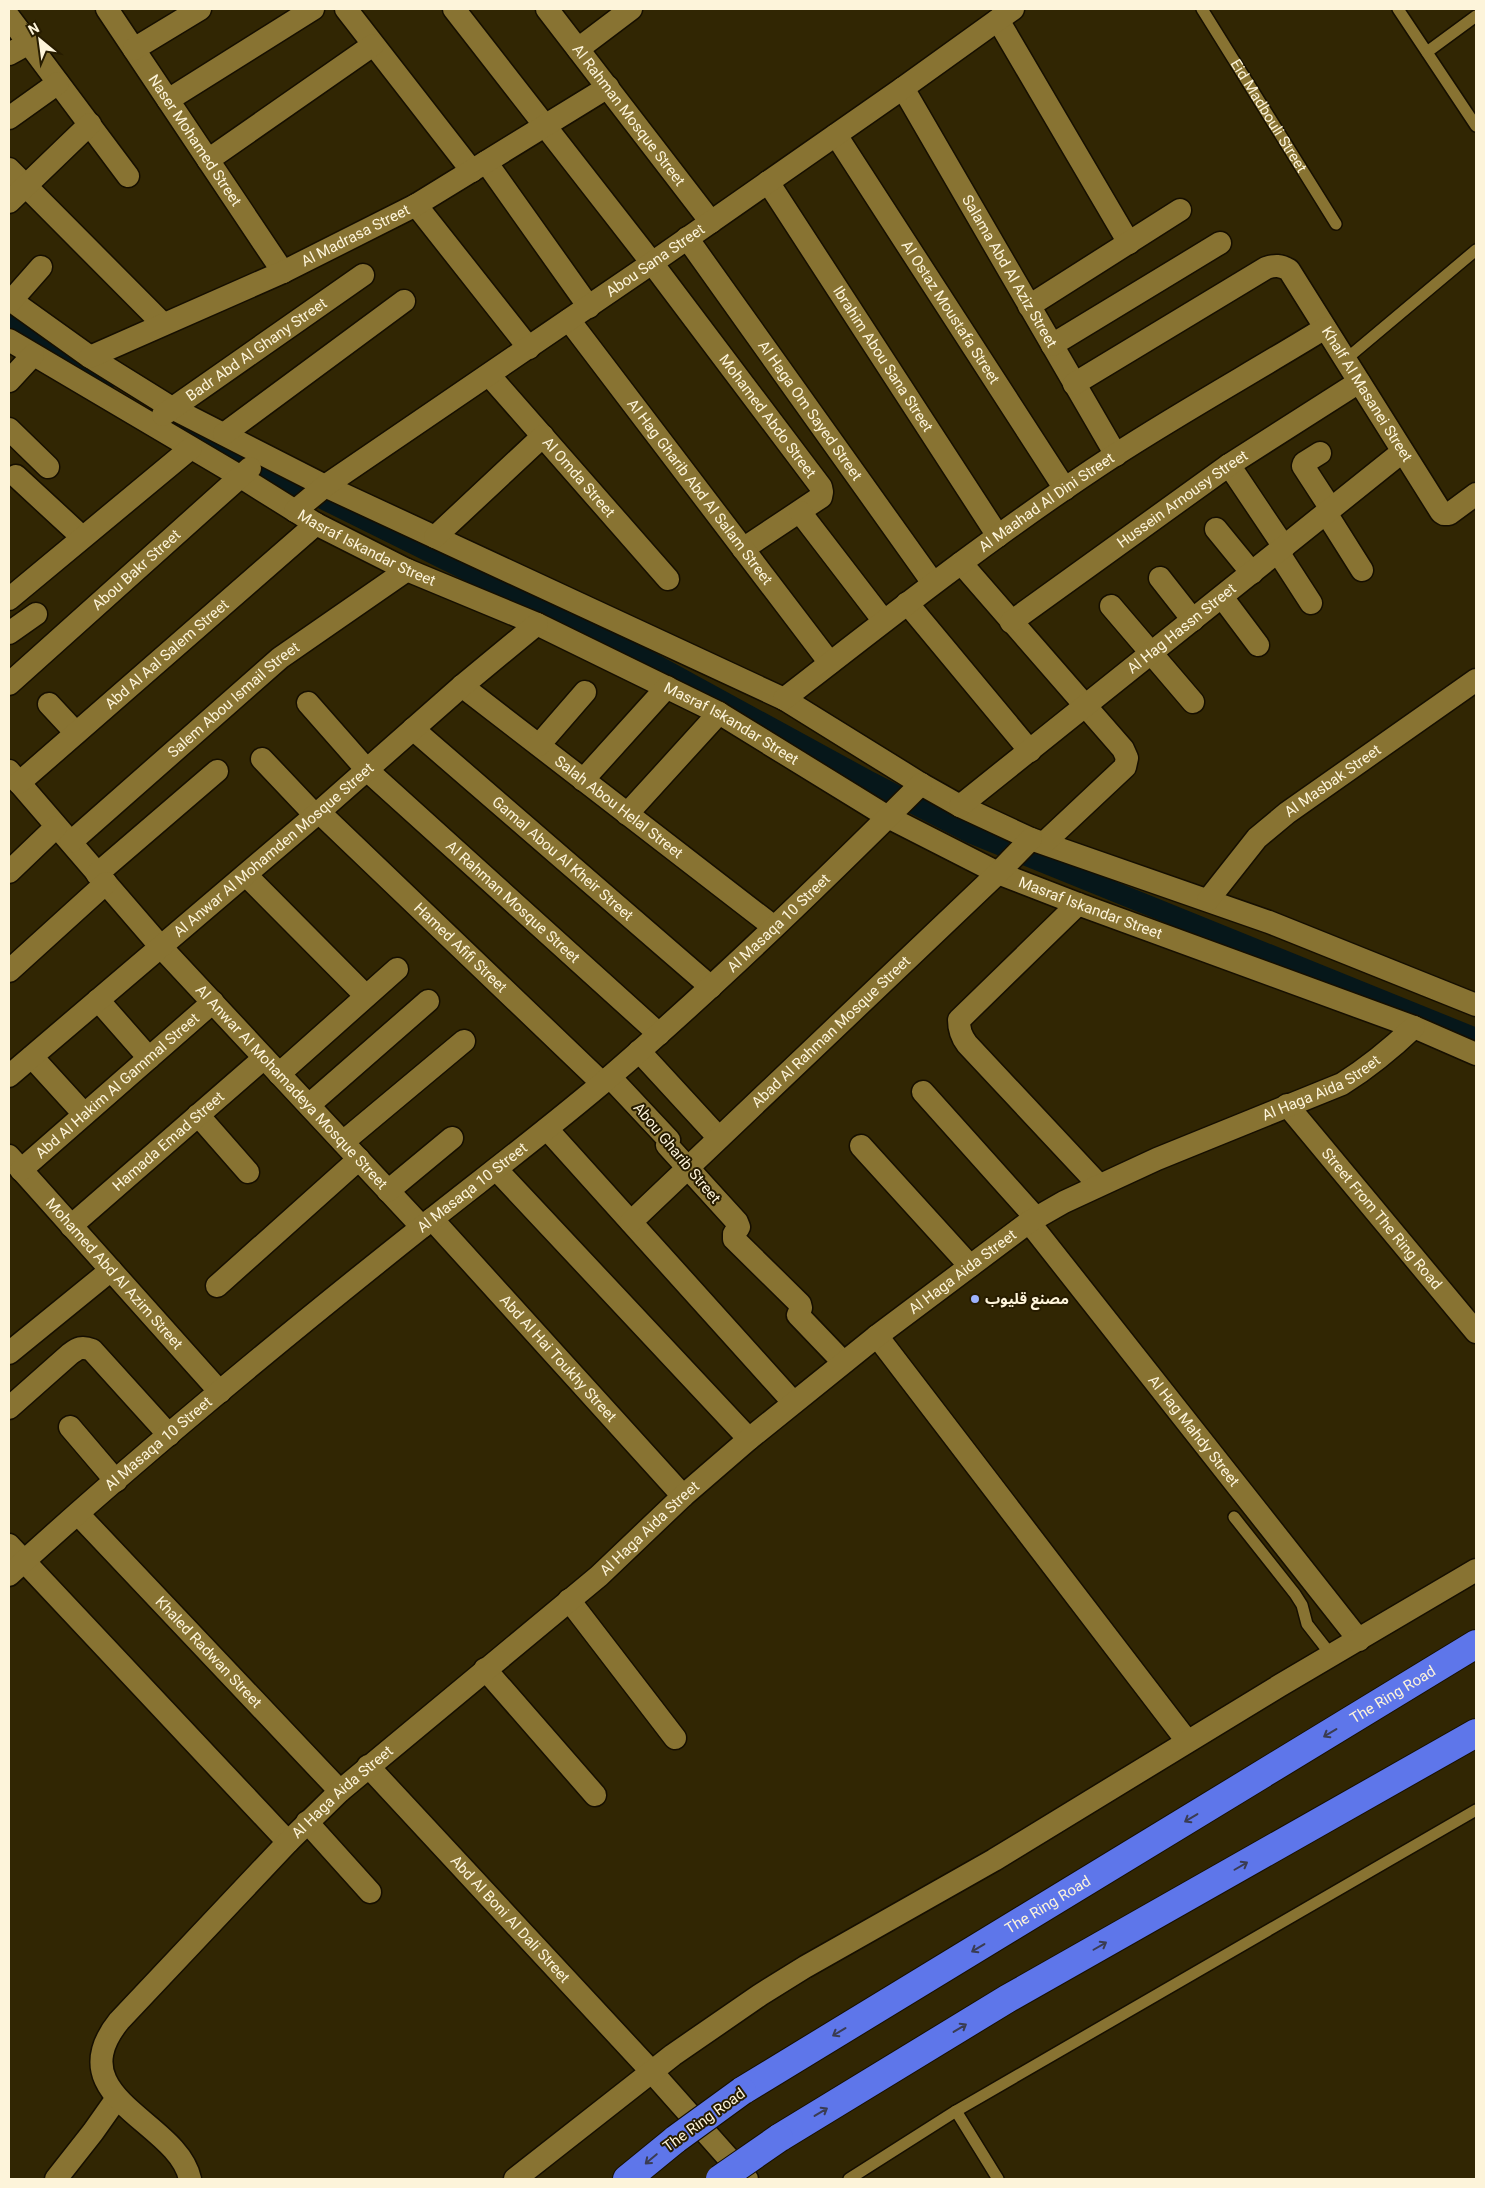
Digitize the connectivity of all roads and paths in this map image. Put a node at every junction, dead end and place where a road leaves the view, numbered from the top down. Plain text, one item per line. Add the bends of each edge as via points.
1 (107, 9) edge
2 (200, 9) edge
3 (313, 9) edge
4 (346, 9) edge
5 (454, 9) edge
6 (547, 9) edge
7 (631, 9) edge
8 (1202, 9) edge
9 (1398, 9) edge
10 (1005, 14) edge
11 (1476, 16) edge
12 (9, 17) edge
13 (28, 43) junction
14 (373, 44) junction
15 (134, 49) junction
16 (578, 49) junction
17 (1427, 52) junction
18 (9, 54) edge
19 (58, 83) junction
20 (608, 87) junction
21 (903, 88) junction
22 (168, 100) junction
23 (9, 118) edge
24 (90, 124) junction
25 (545, 125) junction
26 (1476, 126) edge
27 (836, 135) junction
28 (208, 160) junction
29 (479, 166) junction
30 (9, 169) edge
31 (128, 176) dead end
32 (768, 182) junction
33 (24, 186) junction
34 (9, 202) edge
35 (416, 205) junction
36 (1180, 210) dead end
37 (711, 222) junction
38 (1336, 224) dead end
39 (687, 238) junction
40 (1129, 243) junction
41 (1220, 243) dead end
42 (1476, 250) edge
43 (652, 263) junction
44 (41, 267) dead end
45 (283, 272) junction
46 (363, 275) dead end
47 (10, 300) edge
48 (404, 301) dead end
49 (1029, 306) junction
50 (589, 307) junction
51 (569, 320) junction
52 (163, 324) junction
53 (1325, 328) junction
54 (9, 340) edge
55 (1052, 344) junction
56 (529, 348) junction
57 (33, 356) junction
58 (90, 357) junction
59 (1345, 360) junction
60 (489, 375) junction
61 (9, 381) edge
62 (1359, 382) junction
63 (1074, 384) junction
64 (172, 408) junction
65 (150, 424) junction
66 (9, 429) edge
67 (224, 434) junction
68 (543, 436) junction
69 (191, 448) junction
70 (1320, 452) dead end
71 (1402, 452) junction
72 (264, 454) junction
73 (1116, 455) junction
74 (1229, 465) junction
75 (48, 467) dead end
76 (16, 476) dead end
77 (241, 477) junction
78 (325, 486) junction
79 (1065, 489) junction
80 (1476, 494) edge
81 (295, 511) junction
82 (1328, 511) junction
83 (800, 512) junction
84 (316, 524) junction
85 (1216, 529) dead end
86 (998, 536) junction
87 (82, 537) junction
88 (435, 537) junction
89 (743, 549) junction
90 (1281, 549) junction
91 (960, 563) junction
92 (407, 570) junction
93 (1362, 570) dead end
94 (1252, 573) junction
95 (1160, 578) dead end
96 (668, 579) dead end
97 (933, 583) junction
98 (1222, 597) junction
99 (9, 598) edge
100 (907, 603) junction
101 (1312, 603) dead end
102 (1111, 606) dead end
103 (36, 614) dead end
104 (883, 620) junction
105 (1194, 620) junction
106 (1012, 622) junction
107 (537, 624) junction
108 (9, 633) edge
109 (1258, 645) dead end
110 (1150, 654) junction
111 (830, 663) junction
112 (1476, 680) edge
113 (9, 684) edge
114 (462, 686) junction
115 (667, 687) junction
116 (585, 692) dead end
117 (784, 699) junction
118 (1193, 702) dead end
119 (308, 703) dead end
120 (49, 704) dead end
121 (1085, 706) junction
122 (719, 713) junction
123 (413, 729) junction
124 (76, 733) junction
125 (539, 745) junction
126 (1030, 751) junction
127 (262, 759) dead end
128 (367, 770) junction
129 (217, 771) dead end
130 (14, 777) edge
131 (583, 780) junction
132 (920, 784) junction
133 (960, 806) junction
134 (317, 813) junction
135 (627, 814) junction
136 (888, 817) junction
137 (64, 834) junction
138 (1037, 841) junction
139 (9, 872) edge
140 (998, 873) junction
141 (246, 875) junction
142 (101, 878) junction
143 (1208, 900) junction
144 (1078, 904) junction
145 (774, 927) junction
146 (161, 947) junction
147 (397, 969) dead end
148 (9, 971) edge
149 (711, 987) junction
150 (366, 996) junction
151 (98, 1000) junction
152 (428, 1001) dead end
153 (213, 1002) junction
154 (1476, 1004) edge
155 (1414, 1027) junction
156 (659, 1034) junction
157 (464, 1042) dead end
158 (639, 1051) junction
159 (1476, 1054) edge
160 (32, 1057) junction
161 (150, 1058) junction
162 (272, 1066) junction
163 (9, 1076) edge
164 (606, 1080) junction
165 (923, 1092) dead end
166 (309, 1106) junction
167 (1287, 1106) junction
168 (84, 1114) junction
169 (198, 1115) junction
170 (546, 1129) junction
171 (452, 1138) dead end
172 (719, 1138) junction
173 (343, 1142) junction
174 (860, 1146) dead end
175 (359, 1159) junction
176 (15, 1163) edge
177 (688, 1168) junction
178 (496, 1169) junction
179 (248, 1172) dead end
180 (1098, 1184) junction
181 (388, 1191) junction
182 (1033, 1220) junction
183 (631, 1222) junction
184 (427, 1223) junction
185 (71, 1226) junction
186 (970, 1266) junction
187 (111, 1270) junction
188 (217, 1286) dead end
189 (1476, 1332) edge
190 (877, 1336) junction
191 (9, 1353) edge
192 (843, 1362) junction
193 (220, 1392) junction
194 (793, 1402) junction
195 (9, 1408) edge
196 (70, 1427) dead end
197 (169, 1435) junction
198 (748, 1439) junction
199 (116, 1481) junction
200 (683, 1496) junction
201 (78, 1514) junction
202 (1234, 1517) dead end
203 (9, 1545) edge
204 (16, 1568) edge
205 (1476, 1570) edge
206 (569, 1600) junction
207 (1359, 1640) junction
208 (1476, 1644) edge
209 (1332, 1656) junction
210 (485, 1669) junction
211 (1476, 1733) edge
212 (676, 1738) dead end
213 (1187, 1741) junction
214 (368, 1766) junction
215 (340, 1791) junction
216 (595, 1795) dead end
217 (1476, 1810) edge
218 (307, 1822) junction
219 (288, 1842) junction
220 (370, 1892) dead end
221 (652, 2072) junction
222 (117, 2098) junction
223 (956, 2111) junction
224 (56, 2179) edge
225 (190, 2179) edge
226 (515, 2179) edge
227 (627, 2179) edge
228 (720, 2179) edge
229 (747, 2179) edge
230 (848, 2179) edge
231 (998, 2179) edge

1 - 15 street, Naser Mohamed Street
2 - 15 street
3 - 22 street
4 - 14 street
5 - 25 street
6 - 16 street, Al Rahman Mosque Street
7 - 16 street
8 - 38 lane, Eid Madbouli Street
9 - 17 lane
10 - 21 street, Abou Sana Street
10 - 40 street
11 - 17 lane
12 - 13 street
13 - 18 street
13 - 19 street
14 - 28 street
14 - 29 street
15 - 22 street, Naser Mohamed Street
16 - 20 street, Al Rahman Mosque Street
17 - 26 lane
19 - 23 street
19 - 24 street
20 - 25 street, Al Madrasa Street
20 - 37 street, Al Rahman Mosque Street
21 - 27 street, Abou Sana Street
21 - 49 street, Salama Abd Al Aziz Street
22 - 28 street, Naser Mohamed Street
24 - 31 street
24 - 33 street
25 - 29 street, Al Madrasa Street
25 - 43 street
27 - 32 street, Abou Sana Street
27 - 79 street, Al Ostaz Moustafa Street
28 - 45 street, Naser Mohamed Street
29 - 35 street, Al Madrasa Street
29 - 50 street
30 - 33 street
32 - 37 street, Abou Sana Street
32 - 86 street, Ibrahim Abou Sana Street
33 - 34 street
33 - 52 street
35 - 45 street, Al Madrasa Street
35 - 56 street
36 - 40 street
37 - 39 street, Abou Sana Street
39 - 43 street, Abou Sana Street
39 - 97 street, Al Haga Om Sayed Street
40 - 49 street
41 - 55 street
42 - 59 lane
43 - 50 street, Abou Sana Street
43 - 83 street, Mohamed Abdo Street via 821,487 821,497
44 - 47 street
45 - 52 street, Al Madrasa Street
46 - 64 street, Badr Abd Al Ghany Street
47 - 58 street
48 - 67 street
49 - 55 street, Salama Abd Al Aziz Street
50 - 51 street, Abou Sana Street
51 - 56 street, Abou Sana Street
51 - 89 street, Al Hag Gharib Abd Al Salam Street
52 - 58 street, Al Madrasa Street
53 - 59 street, Khalf Al Masanei Street
53 - 63 street, Khalf Al Masanei Street via 1289,270 1274,265
53 - 73 street, Al Maahad Al Dini Street
54 - 57 street, Masraf Iskandar Street
55 - 63 street, Salama Abd Al Aziz Street
56 - 60 street, Abou Sana Street
57 - 61 street
57 - 65 street, Masraf Iskandar Street
58 - 64 street
59 - 62 street, Khalf Al Masanei Street
60 - 68 street, Al Omda Street
60 - 78 street, Abou Sana Street
62 - 71 street, Khalf Al Masanei Street
62 - 74 street, Hussein Arnousy Street
63 - 73 street, Salama Abd Al Aziz Street
64 - 65 street, Badr Abd Al Ghany Street
64 - 67 street
65 - 69 street, Masraf Iskandar Street
66 - 75 street
67 - 72 street
68 - 88 street
68 - 96 street, Al Omda Street
69 - 77 street, Masraf Iskandar Street
69 - 87 street
70 - 82 street via 1303,465
71 - 80 street, Khalf Al Masanei Street via 1444,514 1454,511
71 - 82 street, Al Hag Hassn Street
72 - 77 street, Abou Bakr Street
72 - 78 street
73 - 79 street, Al Maahad Al Dini Street
74 - 90 street
74 - 106 street, Hussein Arnousy Street
76 - 87 street
77 - 81 street, Masraf Iskandar Street
77 - 113 street, Abou Bakr Street
78 - 81 street, Abou Sana Street
78 - 88 street
79 - 86 street, Al Maahad Al Dini Street
81 - 84 street, Masraf Iskandar Street
82 - 90 street, Al Hag Hassn Street
82 - 93 street
83 - 89 street, Mohamed Abdo Street
83 - 104 street
84 - 92 street, Masraf Iskandar Street
84 - 124 street, Abd Al Aal Salem Street
85 - 94 street
86 - 91 street, Al Maahad Al Dini Street
87 - 99 street
88 - 117 street
89 - 111 street, Al Hag Gharib Abd Al Salam Street
90 - 94 street, Al Hag Hassn Street
90 - 101 street
91 - 97 street, Al Maahad Al Dini Street
91 - 106 street
92 - 107 street, Masraf Iskandar Street
92 - 137 street, Salem Abou Ismail Street via 280,658
94 - 98 street, Al Hag Hassn Street
95 - 105 street
97 - 100 street, Al Maahad Al Dini Street
98 - 105 street, Al Hag Hassn Street
98 - 109 street
100 - 104 street, Al Maahad Al Dini Street
100 - 126 street
102 - 110 street
103 - 108 street
104 - 111 street, Al Maahad Al Dini Street
105 - 110 street, Al Hag Hassn Street
106 - 121 street
107 - 114 street, Al Anwar Al Mohamden Mosque Street
107 - 115 street, Masraf Iskandar Street
110 - 118 street
110 - 121 street, Al Hag Hassn Street
111 - 117 street, Al Maahad Al Dini Street
112 - 143 street, Al Masbak Street via 1280,819 1257,838
114 - 123 street, Al Anwar Al Mohamden Mosque Street
114 - 125 street, Salah Abou Helal Street
115 - 122 street, Masraf Iskandar Street
115 - 131 street
116 - 125 street
117 - 132 street
119 - 128 street, Al Rahman Mosque Street
120 - 124 street
121 - 126 street, Al Hag Hassn Street
121 - 138 street, Abad Al Rahman Mosque Street via 1126,753 1127,762
122 - 135 street
122 - 136 street, Masraf Iskandar Street
123 - 128 street, Al Anwar Al Mohamden Mosque Street
123 - 149 street, Gamal Abou Al Kheir Street
124 - 130 street, Abd Al Aal Salem Street
125 - 131 street, Salah Abou Helal Street
126 - 133 street, Al Hag Hassn Street
127 - 134 street, Hamed Afifi Street
128 - 134 street, Al Anwar Al Mohamden Mosque Street
128 - 156 street, Al Rahman Mosque Street
129 - 142 street
130 - 137 street, Al Anwar Al Mohamadeya Mosque Street
131 - 135 street, Salah Abou Helal Street
132 - 133 street
132 - 136 street, Al Masaqa 10 Street
133 - 138 street
134 - 141 street, Al Anwar Al Mohamden Mosque Street
134 - 164 street, Hamed Afifi Street
135 - 145 street, Salah Abou Helal Street
136 - 140 street, Masraf Iskandar Street
136 - 145 street, Al Masaqa 10 Street
137 - 139 street, Salem Abou Ismail Street
137 - 142 street, Al Anwar Al Mohamadeya Mosque Street
138 - 140 street, Abad Al Rahman Mosque Street
138 - 143 street
140 - 144 street, Masraf Iskandar Street
140 - 172 street, Abad Al Rahman Mosque Street
141 - 146 street, Al Anwar Al Mohamden Mosque Street
141 - 150 street
142 - 146 street, Al Anwar Al Mohamadeya Mosque Street
142 - 148 street
143 - 154 street
144 - 155 street, Masraf Iskandar Street
144 - 180 street via 959,1020 959,1028 967,1044
145 - 149 street, Al Masaqa 10 Street
146 - 151 street, Al Anwar Al Mohamden Mosque Street
146 - 153 street, Al Anwar Al Mohamadeya Mosque Street
147 - 150 street, Hamada Emad Street
149 - 156 street, Al Masaqa 10 Street
150 - 162 street, Hamada Emad Street
151 - 160 street, Al Anwar Al Mohamden Mosque Street
151 - 161 street
152 - 166 street
153 - 161 street, Abd Al Hakim Al Gammal Street
153 - 162 street, Al Anwar Al Mohamadeya Mosque Street
155 - 159 street, Masraf Iskandar Street
155 - 167 street, Al Haga Aida Street via 1368,1068 1342,1084
156 - 158 street, Al Masaqa 10 Street
157 - 173 street
158 - 164 street, Al Masaqa 10 Street
158 - 172 street
160 - 163 street, Al Anwar Al Mohamden Mosque Street
160 - 168 street
161 - 168 street, Abd Al Hakim Al Gammal Street
162 - 166 street, Al Anwar Al Mohamadeya Mosque Street
162 - 169 street, Hamada Emad Street
164 - 170 street, Al Masaqa 10 Street
164 - 177 street, Abou Gharib Street via 670,1140 667,1145
165 - 182 street, Al Hag Mahdy Street
166 - 173 street, Al Anwar Al Mohamadeya Mosque Street
167 - 180 street, Al Haga Aida Street
167 - 189 street, Street From The Ring Road
168 - 176 street, Abd Al Hakim Al Gammal Street
169 - 179 street
169 - 185 street, Hamada Emad Street
170 - 178 street, Al Masaqa 10 Street
170 - 183 street
171 - 181 street
172 - 177 street, Abad Al Rahman Mosque Street
173 - 175 street, Al Anwar Al Mohamadeya Mosque Street
174 - 186 street
175 - 181 street, Al Anwar Al Mohamadeya Mosque Street
175 - 188 street
176 - 185 street, Mohamed Abd Al Azim Street
177 - 183 street, Abad Al Rahman Mosque Street
177 - 192 street, Abou Gharib Street via 739,1224 734,1238 800,1304 798,1315
178 - 184 street, Al Masaqa 10 Street
178 - 198 street
180 - 182 street, Al Haga Aida Street
181 - 184 street, Al Anwar Al Mohamadeya Mosque Street
182 - 186 street, Al Haga Aida Street
182 - 207 street, Al Hag Mahdy Street
183 - 194 street
184 - 193 street, Al Masaqa 10 Street
184 - 200 street, Abd Al Hai Toukhy Street
185 - 187 street, Mohamed Abd Al Azim Street
186 - 190 street, Al Haga Aida Street
187 - 191 street
187 - 193 street, Mohamed Abd Al Azim Street
190 - 192 street, Al Haga Aida Street
190 - 213 street
192 - 194 street, Al Haga Aida Street
193 - 197 street, Al Masaqa 10 Street
194 - 198 street, Al Haga Aida Street
195 - 197 street via 77,1348 84,1347 92,1350
196 - 199 street
197 - 199 street, Al Masaqa 10 Street
198 - 200 street, Al Haga Aida Street
199 - 201 street, Al Masaqa 10 Street
200 - 206 street, Al Haga Aida Street
201 - 204 street, Al Masaqa 10 Street
201 - 215 street, Khaled Radwan Street
202 - 209 lane via 1295,1594 1307,1624
203 - 204 street
204 - 219 street
205 - 207 street
206 - 210 street, Al Haga Aida Street
206 - 212 street
207 - 209 street
208 -> 227 highway, The Ring Road, bridge via 742,2092 676,2138
209 - 213 street
210 - 214 street, Al Haga Aida Street
210 - 216 street
228 -> 211 highway, bridge via 779,2138 1007,1999
213 - 221 street via 986,1865 805,1967 716,2024
214 - 215 street, Al Haga Aida Street
214 - 221 street, Abd Al Boni Al Dali Street
215 - 218 street, Al Haga Aida Street
217 - 223 lane
218 - 219 street, Al Haga Aida Street
218 - 220 street
219 - 222 street, Al Haga Aida Street via 110,2032 102,2059 106,2080
221 - 226 street
221 - 229 street, Abd Al Boni Al Dali Street
222 - 224 street
222 - 225 street, Al Haga Aida Street via 176,2152
223 - 230 lane
223 - 231 lane

